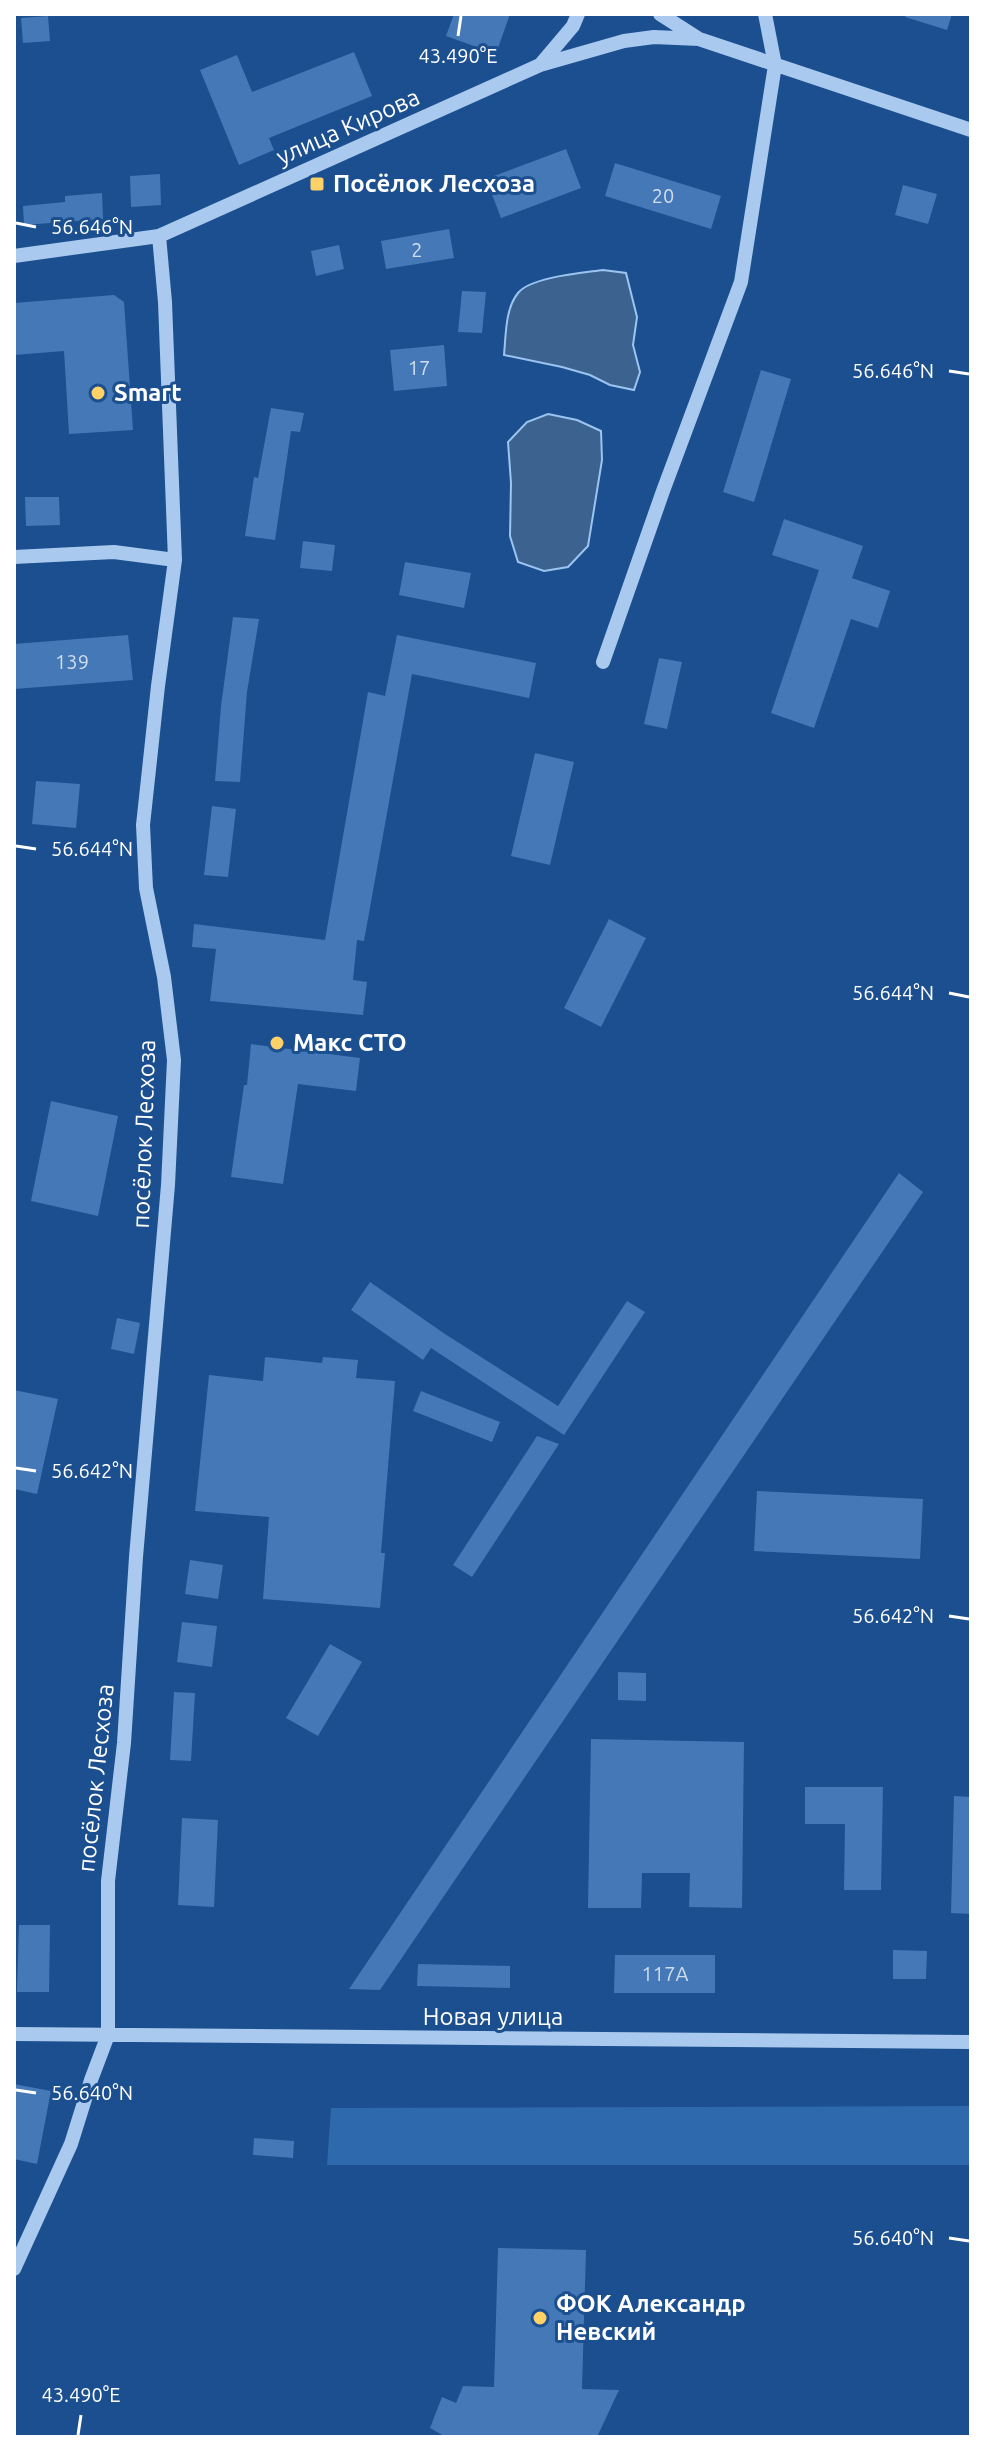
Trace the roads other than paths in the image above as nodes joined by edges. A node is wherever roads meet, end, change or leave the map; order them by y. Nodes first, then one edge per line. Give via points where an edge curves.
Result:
1 (578, 14) edge
2 (660, 14) edge
3 (765, 14) edge
4 (699, 39) junction
5 (540, 65) junction
6 (775, 65) junction
7 (971, 130) edge
8 (159, 236) junction
9 (14, 256) edge
10 (14, 557) edge
11 (175, 560) junction
12 (603, 662) dead end
13 (14, 2034) edge
14 (108, 2035) junction
15 (971, 2042) edge
16 (14, 2269) edge

1 - 5 street
2 - 4 street
3 - 6 street
4 - 5 street, улица Кирова via 624,41
4 - 6 street
5 - 8 street, улица Кирова
6 - 7 street
6 - 12 street via 741,282
8 - 9 street, улица Кирова
8 - 11 street, посёлок Лесхоза
10 - 11 street via 114,552
11 - 14 street, посёлок Лесхоза via 143,825 146,888 174,1060 173,1091 124,1743 108,1881
13 - 14 street, Новая улица
14 - 15 street, Новая улица
14 - 16 street via 71,2144

